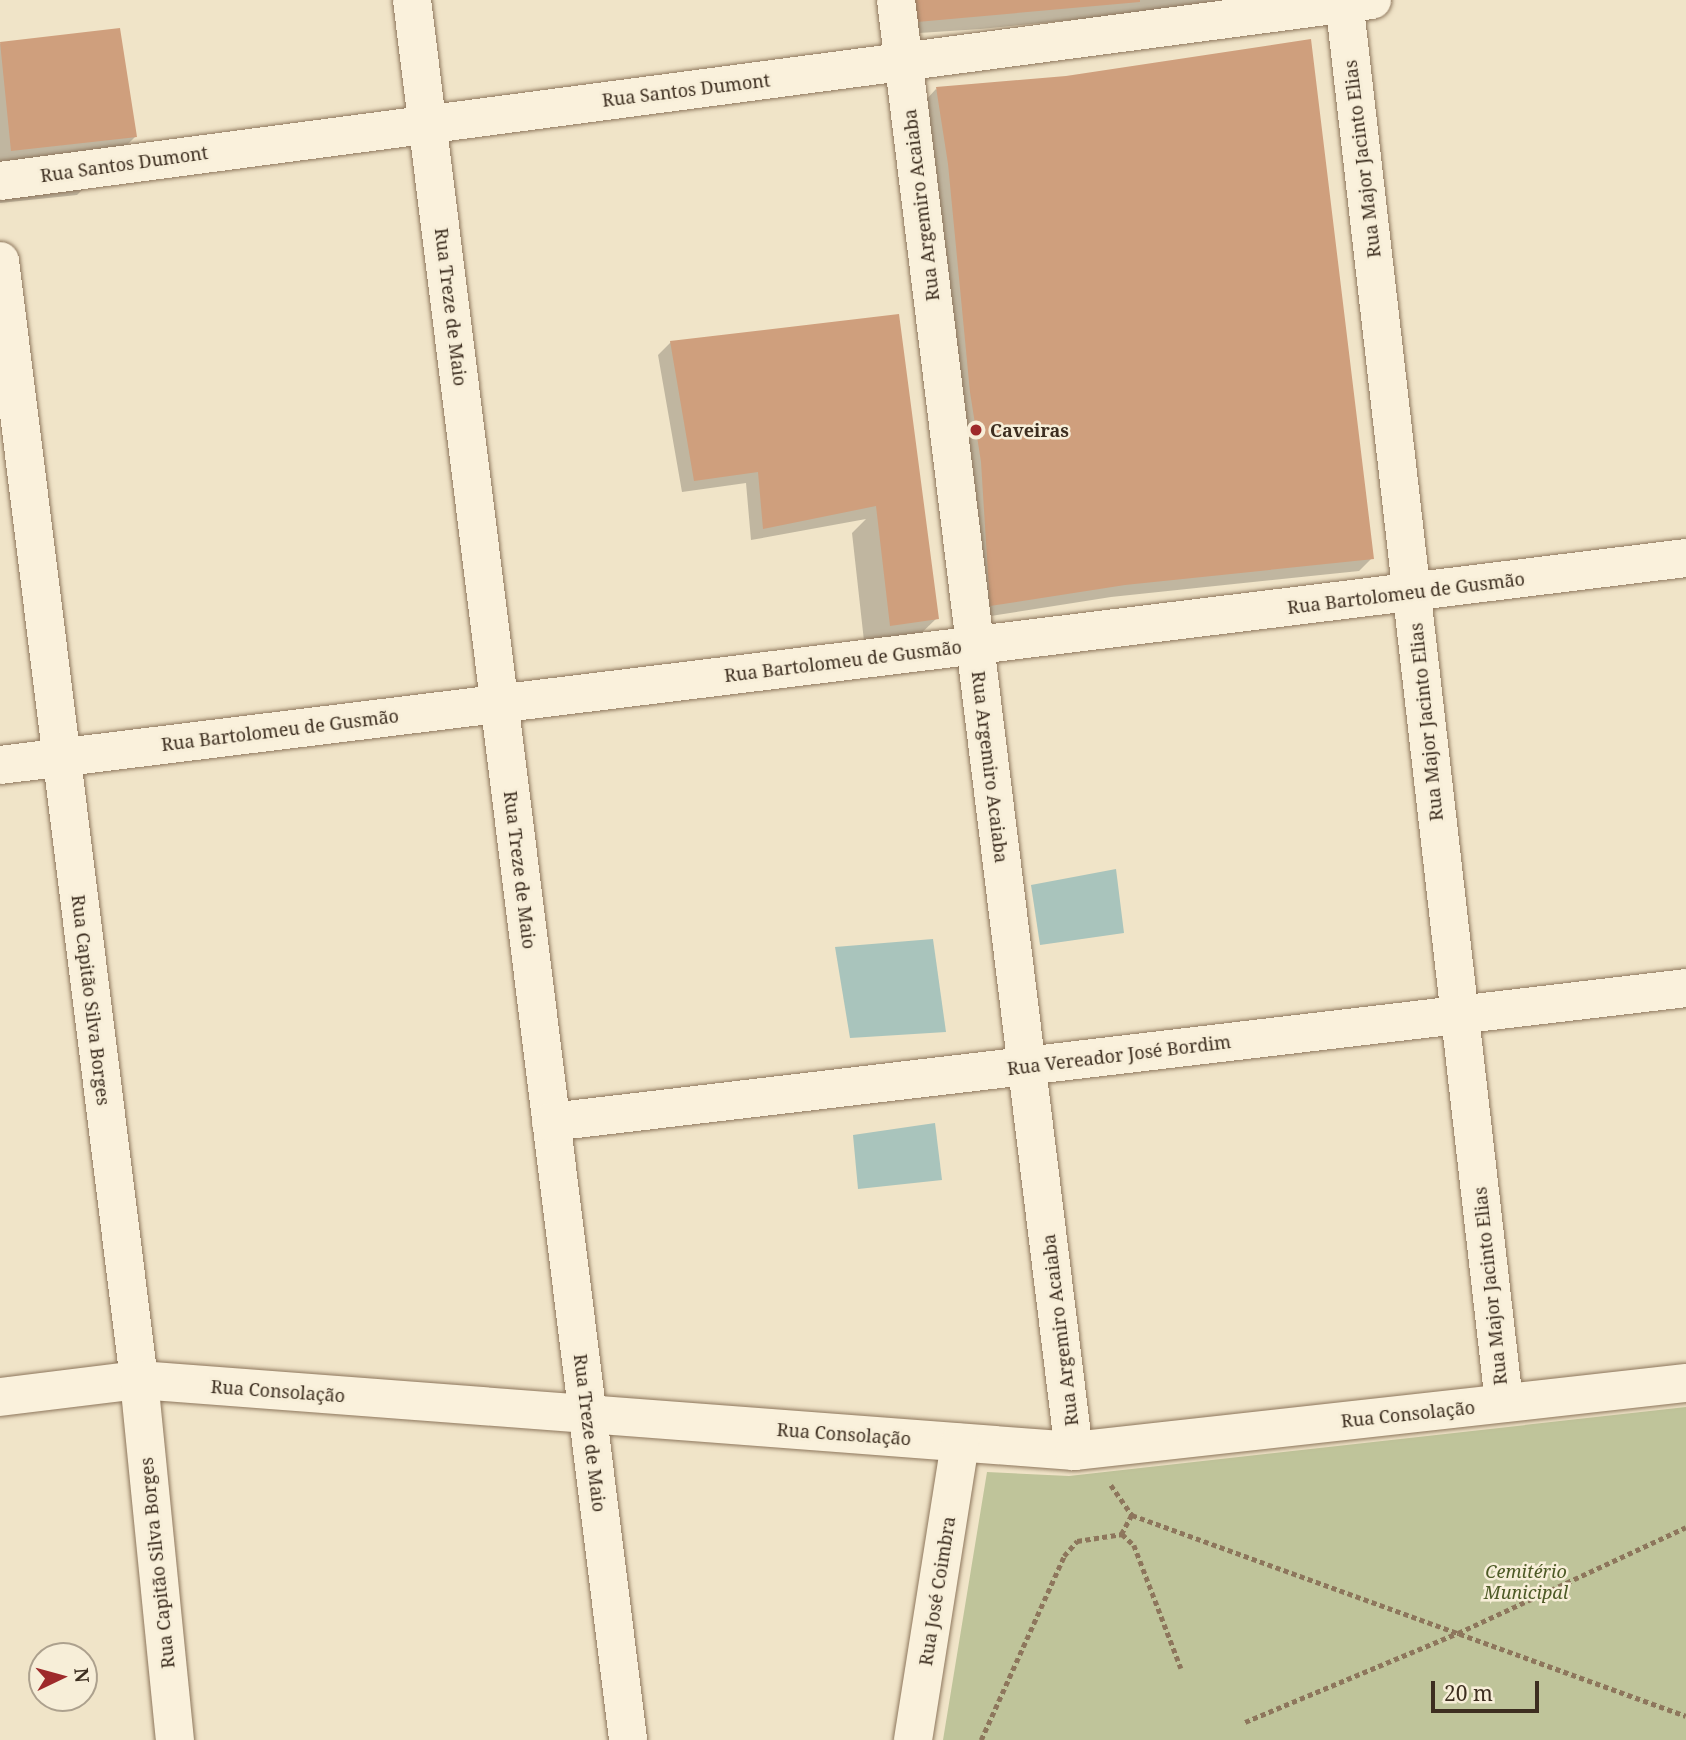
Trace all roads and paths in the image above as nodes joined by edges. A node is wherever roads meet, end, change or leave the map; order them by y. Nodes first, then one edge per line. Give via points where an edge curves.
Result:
1 (412, 0) edge
2 (896, 0) edge
3 (1354, 1) edge
4 (904, 61) junction
5 (428, 124) junction
6 (0, 181) edge
7 (0, 261) edge
8 (1686, 558) edge
9 (1412, 592) junction
10 (975, 645) junction
11 (500, 704) junction
12 (61, 757) junction
13 (0, 765) edge
14 (1686, 988) edge
15 (1460, 1014) junction
16 (1027, 1066) junction
17 (551, 1122) junction
18 (139, 1380) junction
19 (1686, 1382) edge
20 (0, 1397) edge
21 (1504, 1403) junction
22 (588, 1414) junction
23 (960, 1443) junction
24 (1074, 1451) junction
25 (1110, 1483) dead end
26 (1132, 1515) junction
27 (1686, 1527) edge
28 (1122, 1534) junction
29 (1458, 1633) junction
30 (1181, 1668) dead end
31 (1686, 1716) edge
32 (1245, 1722) dead end
33 (175, 1740) edge
34 (628, 1740) edge
35 (913, 1740) edge
36 (981, 1740) edge

1 - 5 street, Rua Treze de Maio
2 - 4 street, Rua Argemiro Acaiaba
3 - 4 street, Rua Santos Dumont
3 - 9 street, Rua Major Jacinto Elias
4 - 5 street, Rua Santos Dumont
4 - 10 street, Rua Argemiro Acaiaba
5 - 6 street, Rua Santos Dumont
5 - 11 street, Rua Treze de Maio
7 - 12 street, Rua Capitão Silva Borges
8 - 9 street, Rua Bartolomeu de Gusmão
9 - 10 street, Rua Bartolomeu de Gusmão
9 - 15 street, Rua Major Jacinto Elias
10 - 11 street, Rua Bartolomeu de Gusmão
10 - 16 street, Rua Argemiro Acaiaba
11 - 12 street, Rua Bartolomeu de Gusmão
11 - 17 street, Rua Treze de Maio
12 - 13 street, Rua Bartolomeu de Gusmão
12 - 18 street, Rua Capitão Silva Borges
14 - 15 street, Rua Vereador José Bordim
15 - 16 street, Rua Vereador José Bordim
15 - 21 street, Rua Major Jacinto Elias
16 - 17 street, Rua Vereador José Bordim
16 - 24 street, Rua Argemiro Acaiaba
17 - 22 street, Rua Treze de Maio
18 - 20 street, Rua Consolação
18 - 22 street, Rua Consolação
18 - 33 street, Rua Capitão Silva Borges
19 - 21 street, Rua Consolação
21 - 24 street, Rua Consolação
22 - 23 street, Rua Consolação
22 - 34 street, Rua Treze de Maio
23 - 24 street, Rua Consolação
23 - 35 street, Rua José Coimbra
25 - 26 path
26 - 28 path
26 - 29 path
27 - 29 path
28 - 30 path via 1134,1545
28 - 36 path via 1077,1541 1063,1556
29 - 31 path
29 - 32 path

